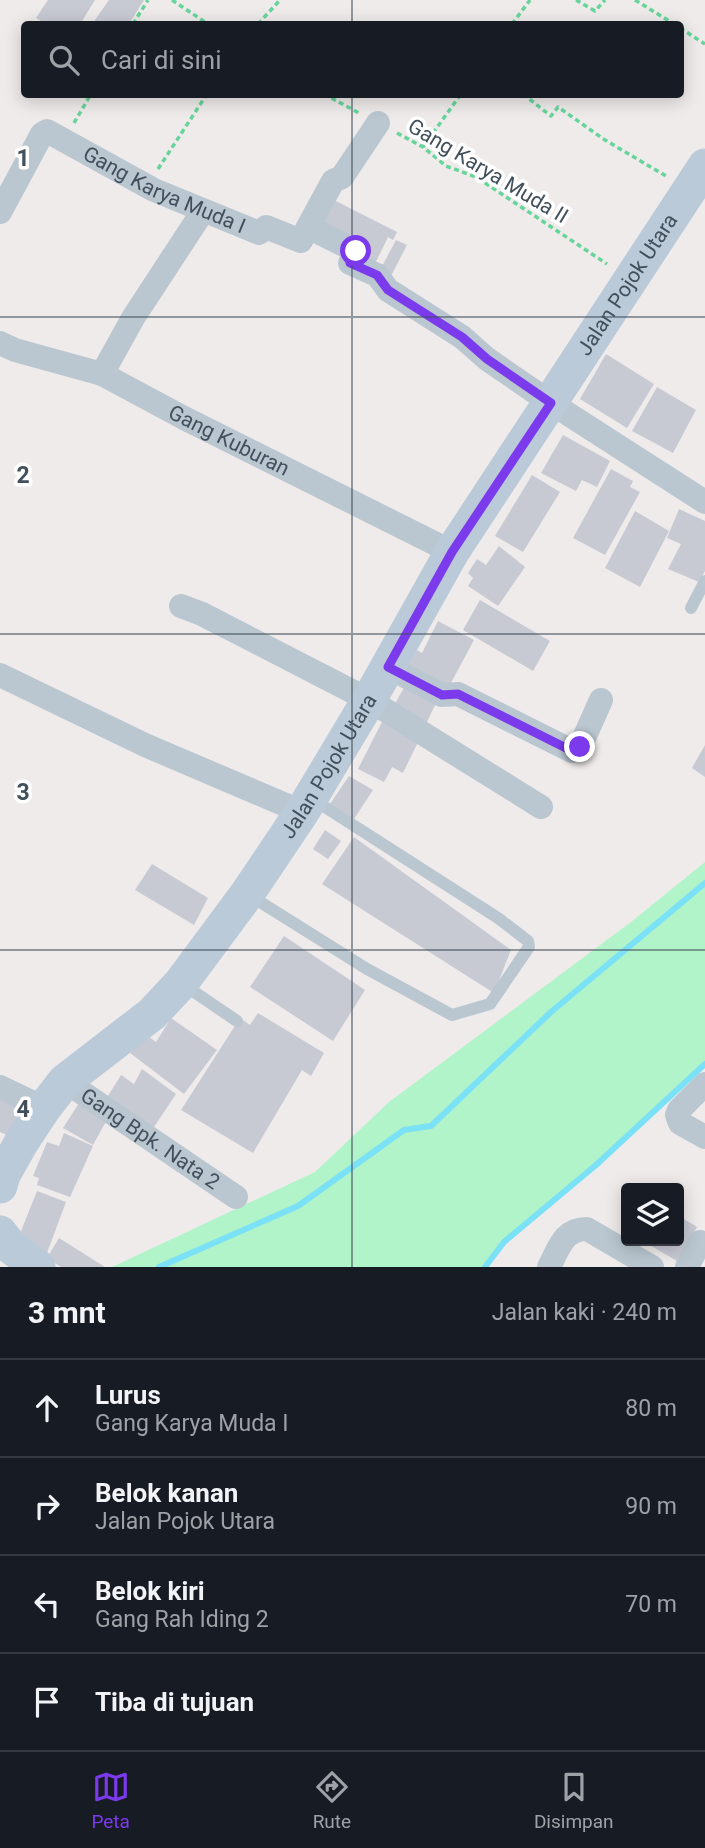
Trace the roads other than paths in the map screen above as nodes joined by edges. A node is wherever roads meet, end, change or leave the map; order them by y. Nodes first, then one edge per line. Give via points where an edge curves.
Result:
1 (378, 123) road end
2 (697, 178) edge
3 (2, 204) edge
4 (204, 211) junction
5 (308, 227) junction
6 (0, 343) edge
7 (102, 374) junction
8 (551, 403) junction
9 (705, 502) edge
10 (452, 552) junction
11 (705, 581) edge
12 (181, 606) dead end
13 (691, 608) dead end
14 (388, 667) junction
15 (0, 675) edge
16 (369, 700) junction
17 (601, 700) dead end
18 (306, 805) junction
19 (541, 807) dead end
20 (247, 894) junction
21 (181, 983) junction
22 (237, 1021) dead end
23 (65, 1081) junction
24 (705, 1084) edge
25 (0, 1087) edge
26 (44, 1108) junction
27 (705, 1137) edge
28 (0, 1186) edge
29 (236, 1197) dead end
30 (0, 1233) edge
31 (700, 1242) dead end
32 (38, 1267) edge
33 (549, 1267) edge
34 (652, 1267) edge
35 (687, 1267) edge

1 - 5 street via 342,177 333,181
2 - 8 main road, Jalan Pojok Utara
3 - 4 street, Gang Karya Muda I via 44,131 147,187
4 - 5 street, Gang Karya Muda I via 259,233 266,227 301,241
4 - 7 street
5 - 8 street via 356,251 350,263 377,275 388,290 462,337
6 - 7 street, Gang Kuburan
7 - 10 street, Gang Kuburan
8 - 9 street
8 - 10 main road, Jalan Pojok Utara
10 - 14 main road, Jalan Pojok Utara
11 - 13 lane
12 - 16 street
14 - 16 main road, Jalan Pojok Utara
14 - 17 street via 442,695 458,694 572,751 580,747
15 - 18 street via 145,745
16 - 18 main road, Jalan Pojok Utara
16 - 19 street
18 - 20 main road, Jalan Pojok Utara
18 - 20 lane via 498,918 525,938 529,947 490,1004 452,1015 367,969
20 - 21 main road, Jalan Pojok Utara
21 - 22 lane
21 - 23 main road, Jalan Pojok Utara via 152,1014
23 - 26 main road, Jalan Pojok Utara
23 - 29 street, Gang Bpk. Nata 2
24 - 27 street via 677,1115 680,1123
25 - 26 street
26 - 28 main road, Jalan Pojok Utara
30 - 32 main road
31 - 35 street
33 - 34 street via 568,1233 587,1228

